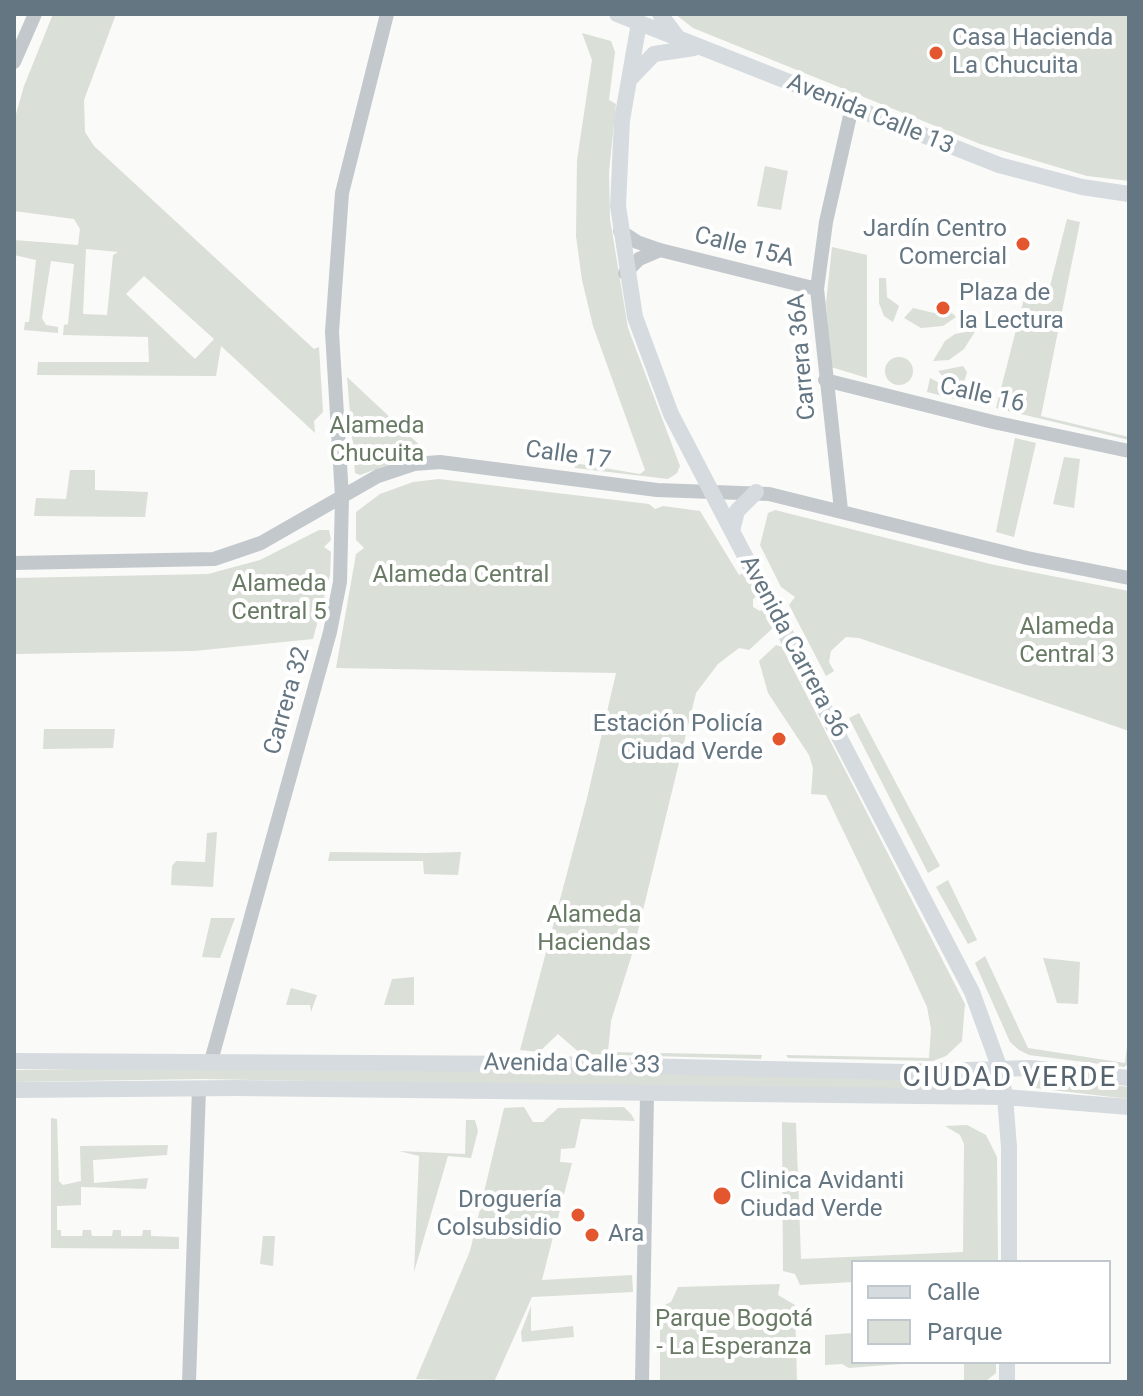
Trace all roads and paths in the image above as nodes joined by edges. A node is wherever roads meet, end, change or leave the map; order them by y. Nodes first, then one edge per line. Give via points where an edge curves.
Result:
1 (35, 14) edge
2 (387, 14) edge
3 (617, 14) edge
4 (660, 14) edge
5 (640, 18) edge
6 (679, 39) junction
7 (701, 47) junction
8 (14, 62) edge
9 (626, 85) junction
10 (852, 107) junction
11 (1129, 194) edge
12 (620, 231) junction
13 (660, 250) junction
14 (625, 273) junction
15 (817, 289) junction
16 (825, 380) junction
17 (1129, 451) edge
18 (711, 491) junction
19 (756, 492) junction
20 (342, 497) junction
21 (841, 510) junction
22 (732, 531) junction
23 (14, 563) edge
24 (1129, 578) edge
25 (14, 1061) edge
26 (211, 1061) junction
27 (1000, 1069) junction
28 (1129, 1078) edge
29 (199, 1088) junction
30 (14, 1090) edge
31 (647, 1094) junction
32 (1005, 1097) junction
33 (1129, 1107) edge
34 (1009, 1260) edge
35 (189, 1382) edge
36 (642, 1382) edge

1 - 8 street
2 - 20 street, Carrera 32 via 342,193 332,377
3 - 5 main road, Avenida Calle 13
4 - 6 main road
5 - 6 main road, Avenida Calle 13
5 - 9 main road, Avenida Carrera 36
6 - 7 main road, Avenida Calle 13
7 - 9 main road via 654,54
7 - 10 main road, Avenida Calle 13
9 - 12 main road, Avenida Carrera 36
10 - 11 main road, Avenida Calle 13 via 1016,172
10 - 15 street, Carrera 36A via 828,210
12 - 13 street, Calle 15A
12 - 14 main road, Avenida Carrera 36
13 - 14 street, Calle 15A via 639,259
13 - 15 street, Calle 15A
14 - 18 main road, Avenida Carrera 36 via 649,363
15 - 16 street, Carrera 36A
16 - 17 street, Calle 16
16 - 21 street, Carrera 36A
18 - 19 street, Calle 17
18 - 20 street, Calle 17 via 657,490 440,462 378,476
18 - 22 main road, Avenida Carrera 36
19 - 21 street, Calle 17
19 - 22 main road via 737,511
20 - 23 street, Calle 17 via 261,543 214,559
20 - 26 street, Carrera 32 via 342,565 331,628
21 - 24 street, Calle 17
22 - 27 main road, Avenida Carrera 36 via 965,977
25 - 26 main road, Avenida Calle 33
26 - 27 main road, Avenida Calle 33
27 - 28 main road, Avenida Calle 33
27 - 32 main road, Avenida Carrera 36
29 - 30 main road, Avenida Calle 33
29 - 31 main road, Avenida Calle 33
29 - 35 street
31 - 32 main road, Avenida Calle 33
31 - 36 street
32 - 33 main road, Avenida Calle 33
32 - 34 main road, Avenida Carrera 36

